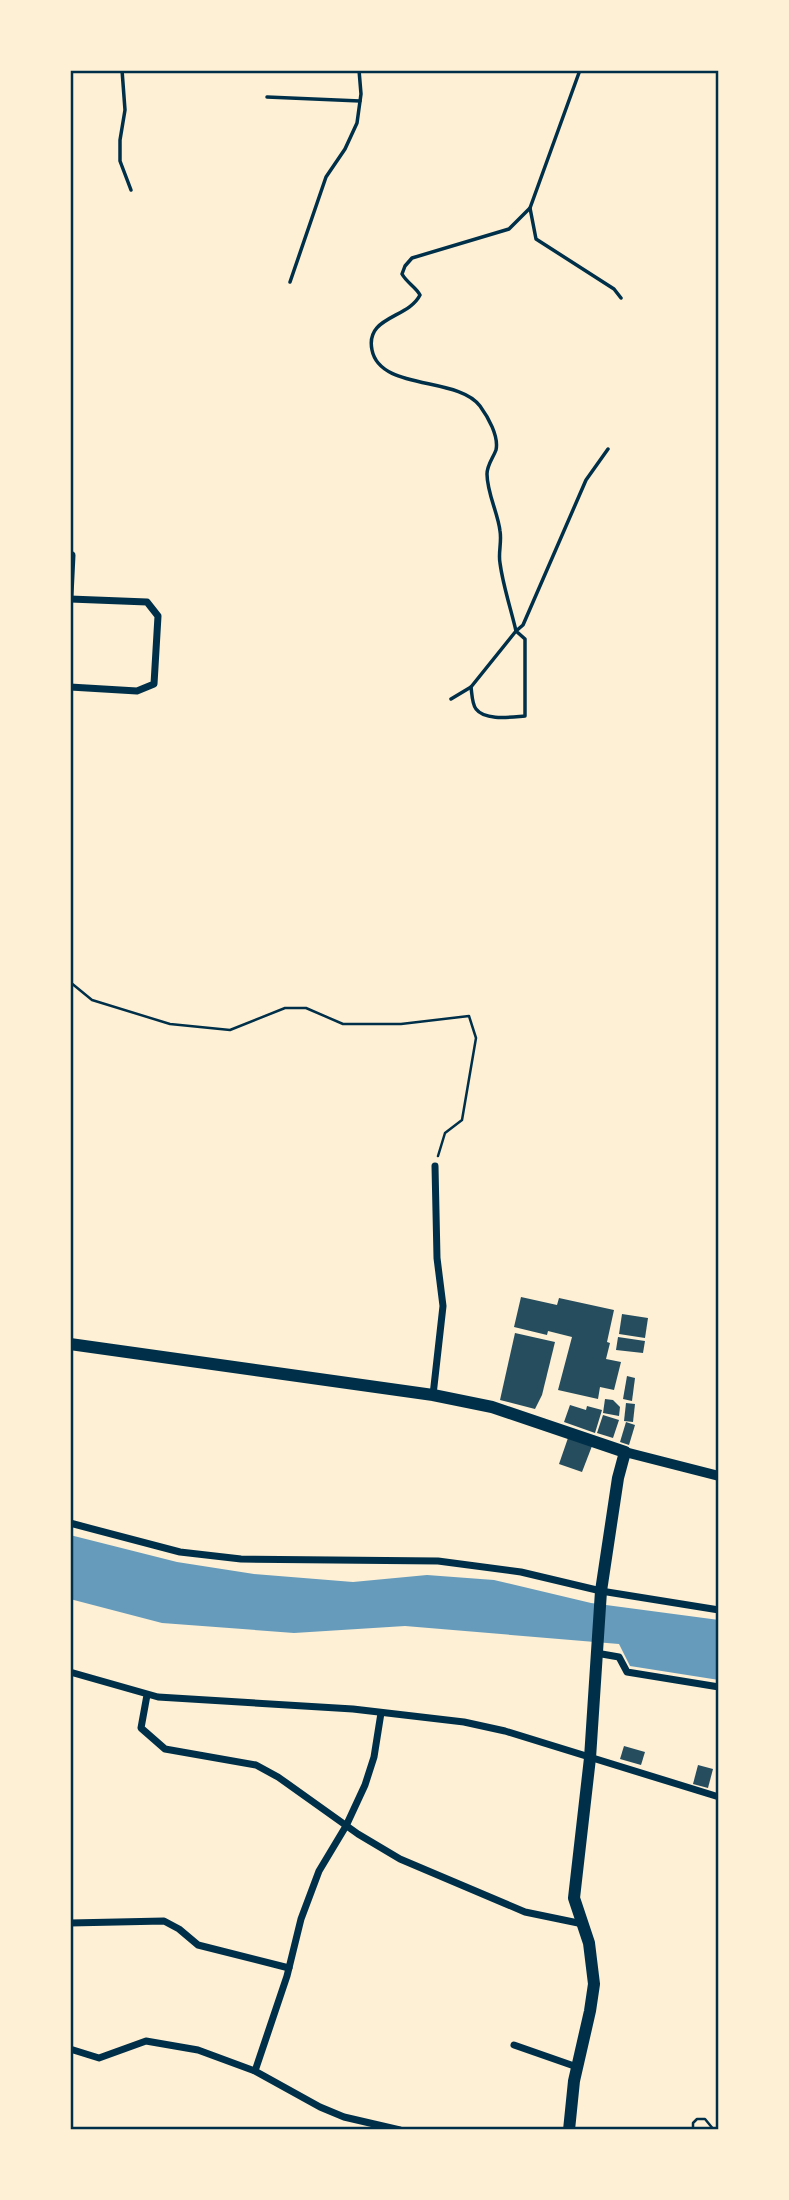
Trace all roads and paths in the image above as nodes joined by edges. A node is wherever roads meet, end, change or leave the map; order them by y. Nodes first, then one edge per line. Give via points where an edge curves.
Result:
1 (122, 70) edge
2 (359, 70) edge
3 (580, 70) edge
4 (267, 97) dead end
5 (360, 101) junction
6 (131, 190) dead end
7 (530, 208) junction
8 (290, 282) dead end
9 (621, 298) dead end
10 (608, 449) dead end
11 (70, 554) edge
12 (70, 597) edge
13 (516, 631) junction
14 (70, 687) edge
15 (471, 687) junction
16 (451, 699) dead end
17 (70, 982) edge
18 (435, 1166) joint
19 (70, 1344) edge
20 (433, 1395) junction
21 (625, 1452) junction
22 (719, 1476) edge
23 (70, 1523) edge
24 (601, 1595) junction
25 (719, 1610) edge
26 (597, 1648) junction
27 (70, 1672) edge
28 (719, 1687) edge
29 (147, 1695) junction
30 (381, 1713) junction
31 (590, 1758) junction
32 (719, 1797) edge
33 (346, 1826) junction
34 (70, 1923) edge
35 (583, 1924) junction
36 (289, 1968) junction
37 (514, 2045) dead end
38 (70, 2049) edge
39 (577, 2067) junction
40 (255, 2071) junction
41 (400, 2130) edge
42 (569, 2130) edge
43 (693, 2130) edge
44 (714, 2130) edge

1 - 6 lane via 125,110 120,160
2 - 5 lane
3 - 7 lane
4 - 5 lane
5 - 8 lane via 357,123 326,177
7 - 9 lane via 536,239
7 - 13 lane via 509,229 412,258 402,274 418,290 416,303 379,323 372,335 372,352 382,369 468,394 494,430 496,448 487,474 500,532 499,562
10 - 13 lane via 586,480 523,625
11 - 12 street
12 - 14 street via 148,602 158,616 154,684 137,691
13 - 15 lane
13 - 15 lane via 525,639 525,716 483,715 474,708
15 - 16 lane
17 - 18 path via 92,1000 170,1024 230,1030 285,1008 306,1008 343,1024 401,1024 469,1016 476,1038 463,1120 445,1133
18 - 20 street via 443,1306
19 - 20 main road
20 - 21 main road via 492,1408
21 - 22 main road
21 - 24 main road
23 - 24 street via 180,1552 241,1559 439,1561 522,1572
24 - 25 street
24 - 26 main road
26 - 28 street via 619,1657 627,1672
26 - 31 main road
27 - 29 street
29 - 30 street
29 - 33 street via 141,1728 165,1749 256,1765
30 - 31 street via 464,1722
30 - 33 street via 374,1757
31 - 32 street
31 - 35 main road via 574,1898
33 - 35 street via 400,1859 503,1903
33 - 36 street via 319,1871
34 - 36 street via 163,1921 198,1945
35 - 39 main road via 594,1984
36 - 40 street
37 - 39 street
38 - 40 street via 99,2058 146,2041 198,2050
39 - 42 main road
40 - 41 street via 332,2112
43 - 44 path via 698,2119 705,2119

